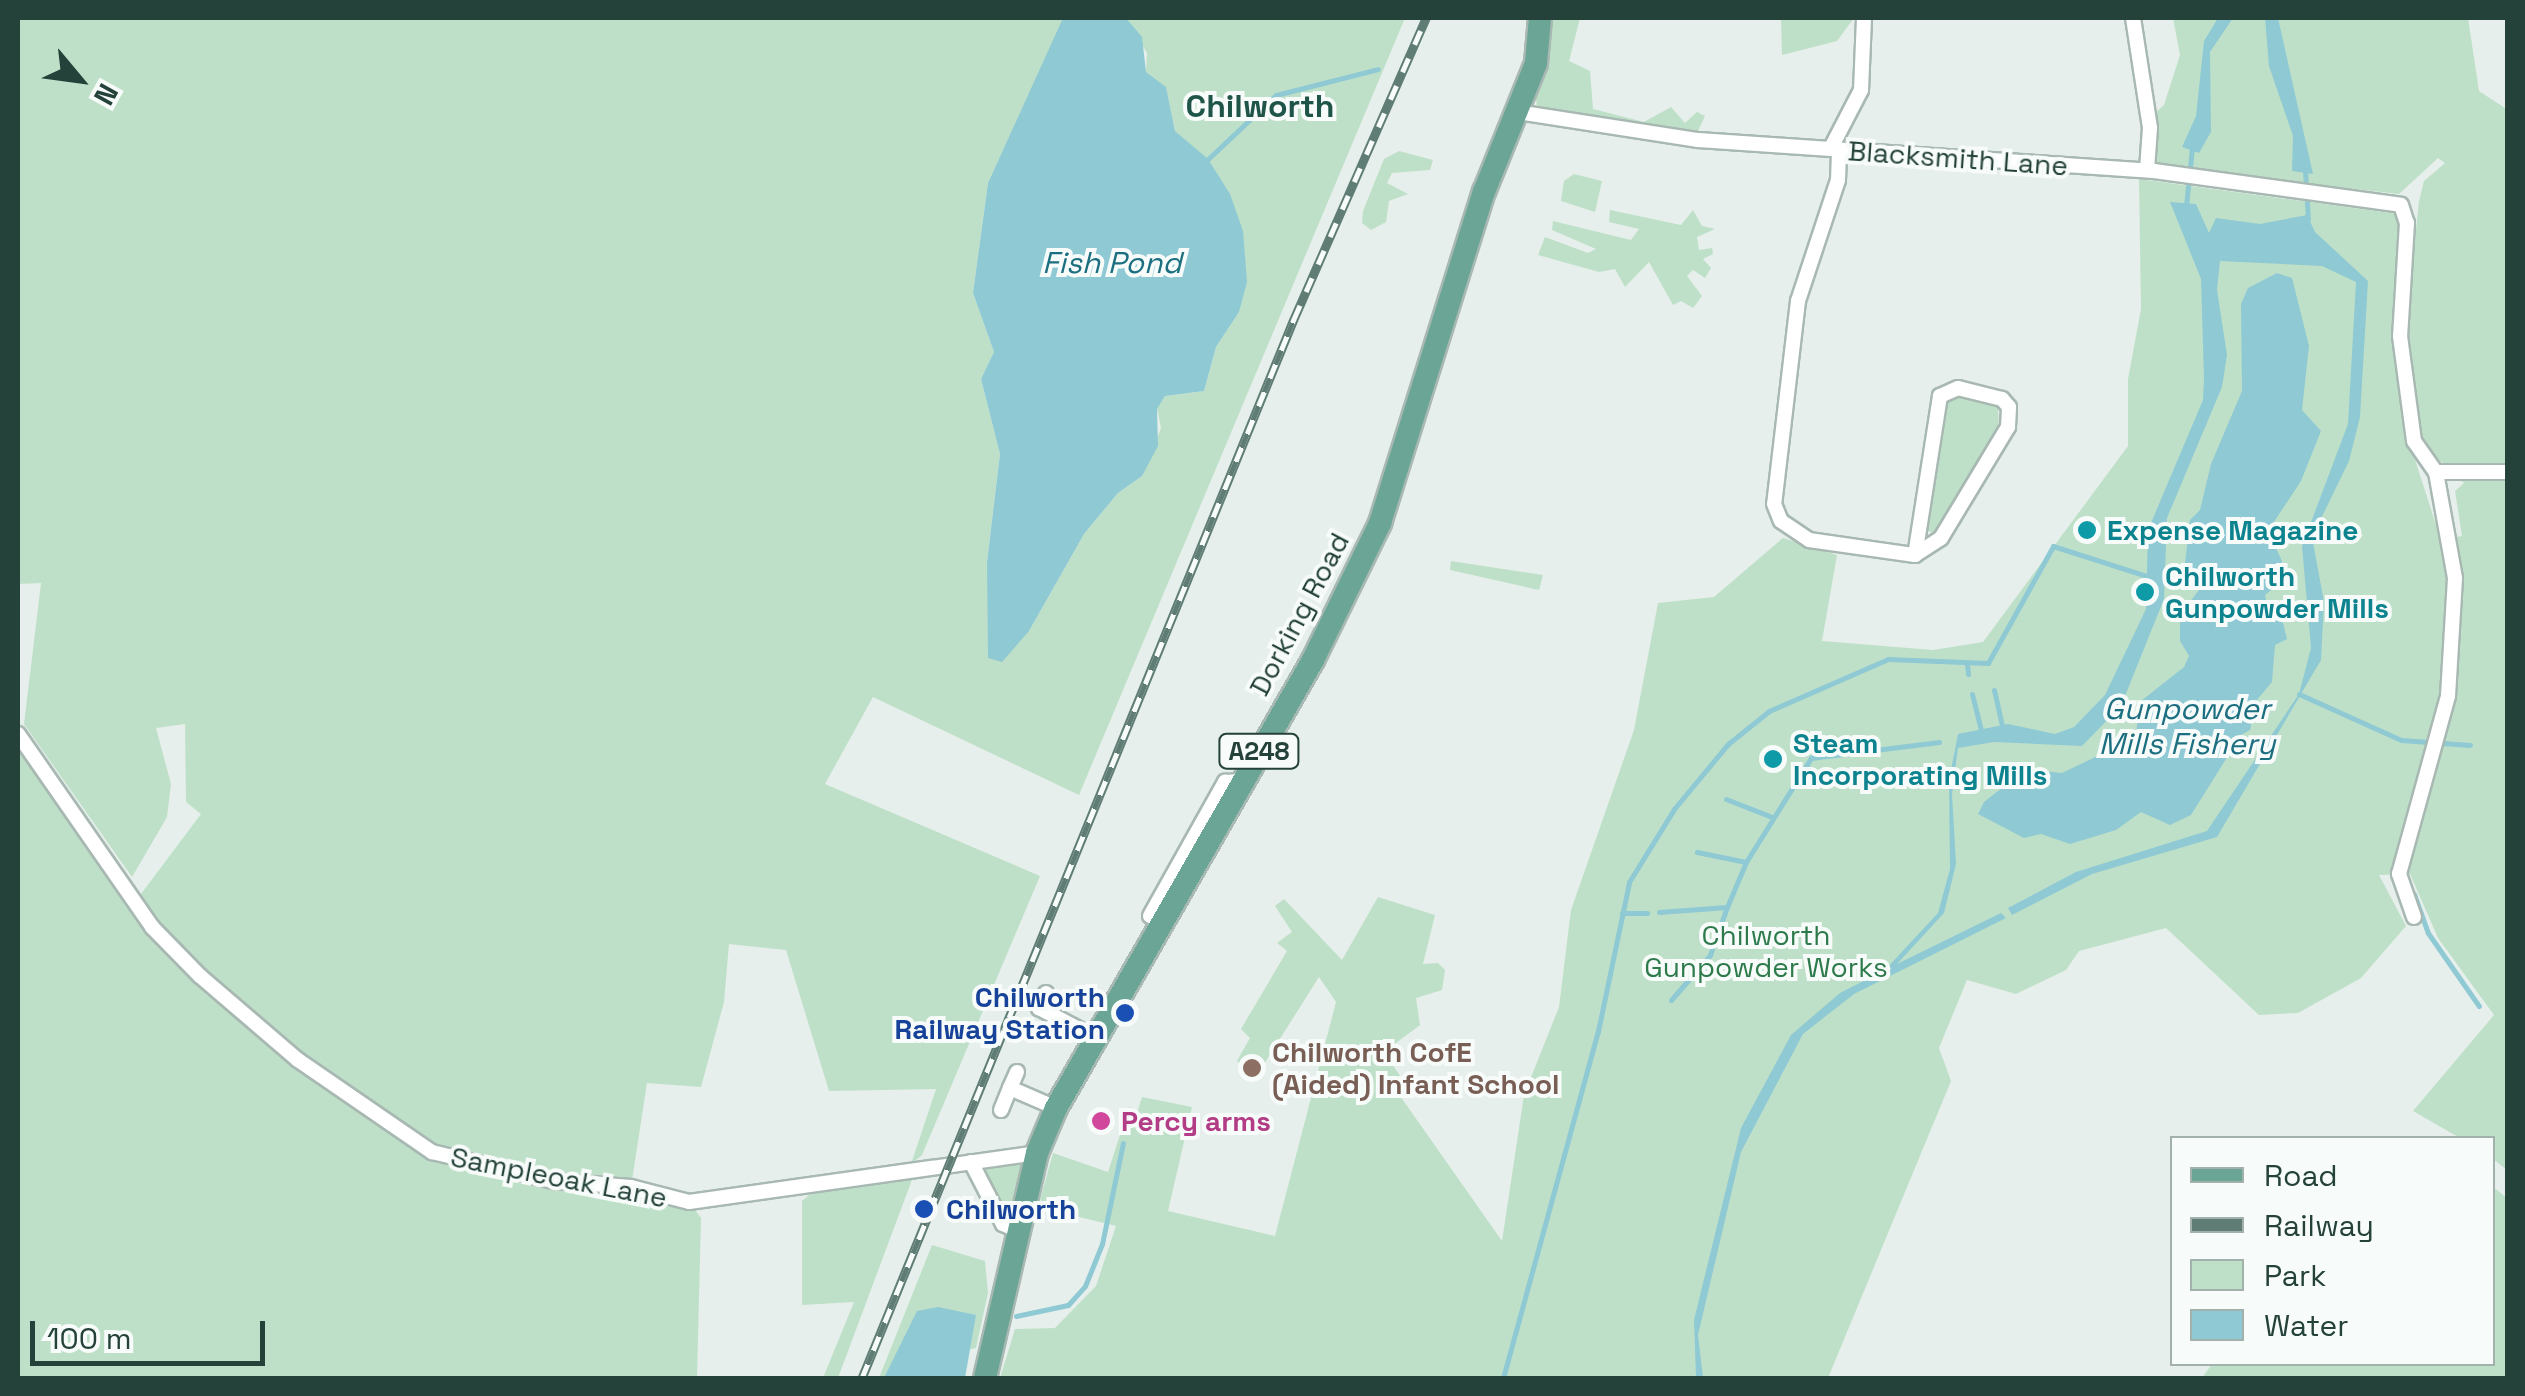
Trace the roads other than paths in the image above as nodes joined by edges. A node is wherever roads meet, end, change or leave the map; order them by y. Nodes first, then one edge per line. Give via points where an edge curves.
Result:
1 (1540, 18) edge
2 (1864, 18) edge
3 (2133, 18) edge
4 (1517, 112) junction
5 (1836, 149) junction
6 (2148, 170) junction
7 (2436, 472) junction
8 (2508, 472) edge
9 (1915, 554) junction
10 (18, 734) edge
11 (1189, 859) junction
12 (1150, 916) dead end
13 (2414, 917) dead end
14 (1046, 993) dead end
15 (1094, 1037) junction
16 (1017, 1072) dead end
17 (1010, 1088) junction
18 (1056, 1108) junction
19 (1001, 1110) dead end
20 (1037, 1152) junction
21 (971, 1162) junction
22 (1020, 1232) junction
23 (985, 1378) edge

1 - 4 main road, Dorking Road / A248 via 1536,64
2 - 5 street via 1861,90
3 - 6 street via 2150,128
4 - 5 street, Blacksmith Lane via 1698,140
4 - 11 main road, Dorking Road / A248 via 1484,192 1380,522 1313,660
5 - 6 street, Blacksmith Lane
5 - 9 street via 1838,180 1798,302 1774,504 1782,521 1809,540
6 - 7 street, Blacksmith Lane via 2401,206 2407,216 2400,336 2406,416
7 - 8 street
7 - 13 street via 2455,578 2448,696 2399,874
9 - 9 street via 1940,396 1958,388 2002,399 2009,408 2008,428 1941,538
10 - 21 street, Sampleoak Lane via 152,927 200,976 298,1060 432,1152 553,1181 631,1187 688,1202
11 - 12 street
11 - 15 main road, Dorking Road / A248
14 - 15 street via 1038,1012
15 - 18 main road, Dorking Road / A248
16 - 17 street
17 - 18 street
17 - 19 street
18 - 20 main road, Dorking Road / A248
20 - 21 street, Sampleoak Lane
20 - 22 main road, Dorking Road / A248
21 - 22 street via 1004,1224
22 - 23 main road, Dorking Road / A248

